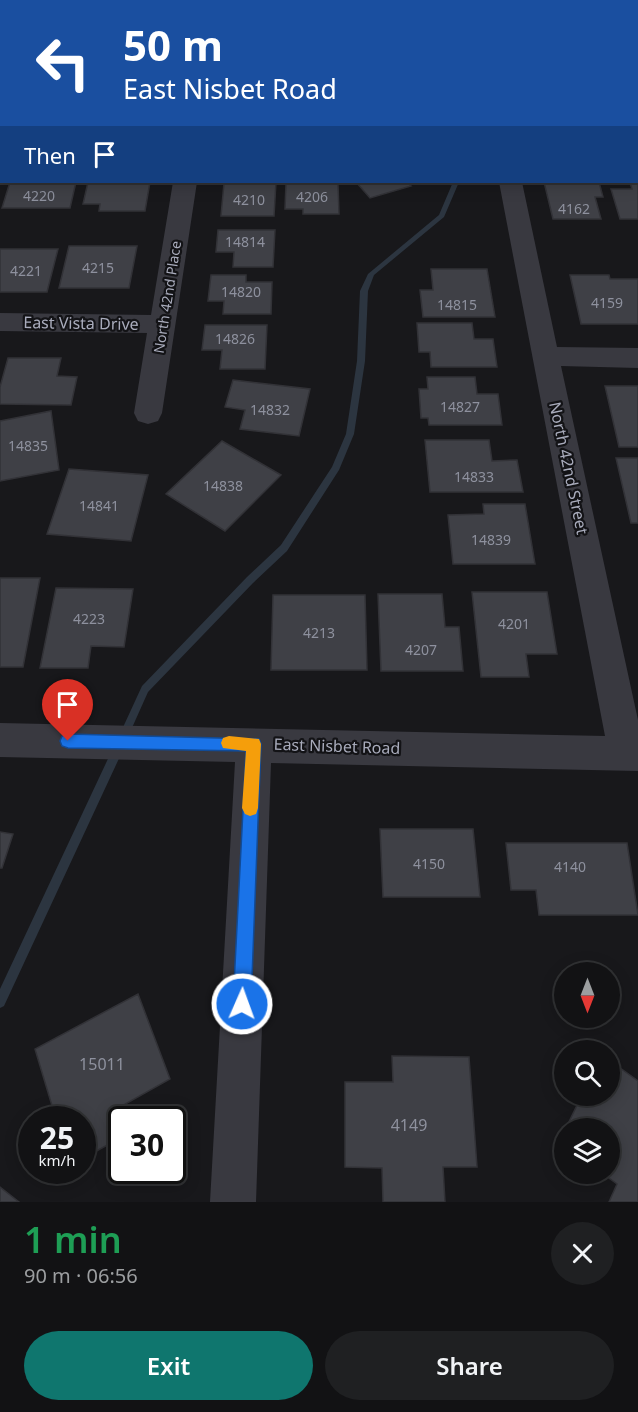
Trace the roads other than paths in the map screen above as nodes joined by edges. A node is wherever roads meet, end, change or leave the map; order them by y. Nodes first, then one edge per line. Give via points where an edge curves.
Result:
1 (185, 183) edge
2 (510, 183) edge
3 (0, 322) edge
4 (162, 324) junction
5 (546, 356) junction
6 (638, 358) edge
7 (148, 413) dead end
8 (0, 740) edge
9 (254, 744) junction
10 (633, 754) edge
11 (233, 1202) edge

1 - 4 street, North 42nd Place
2 - 5 street, North 42nd Street
3 - 4 street, East Vista Drive
4 - 7 street, North 42nd Place
5 - 6 street
5 - 10 street, North 42nd Street
8 - 9 street, East Nisbet Road
9 - 10 street, East Nisbet Road
9 - 11 street

